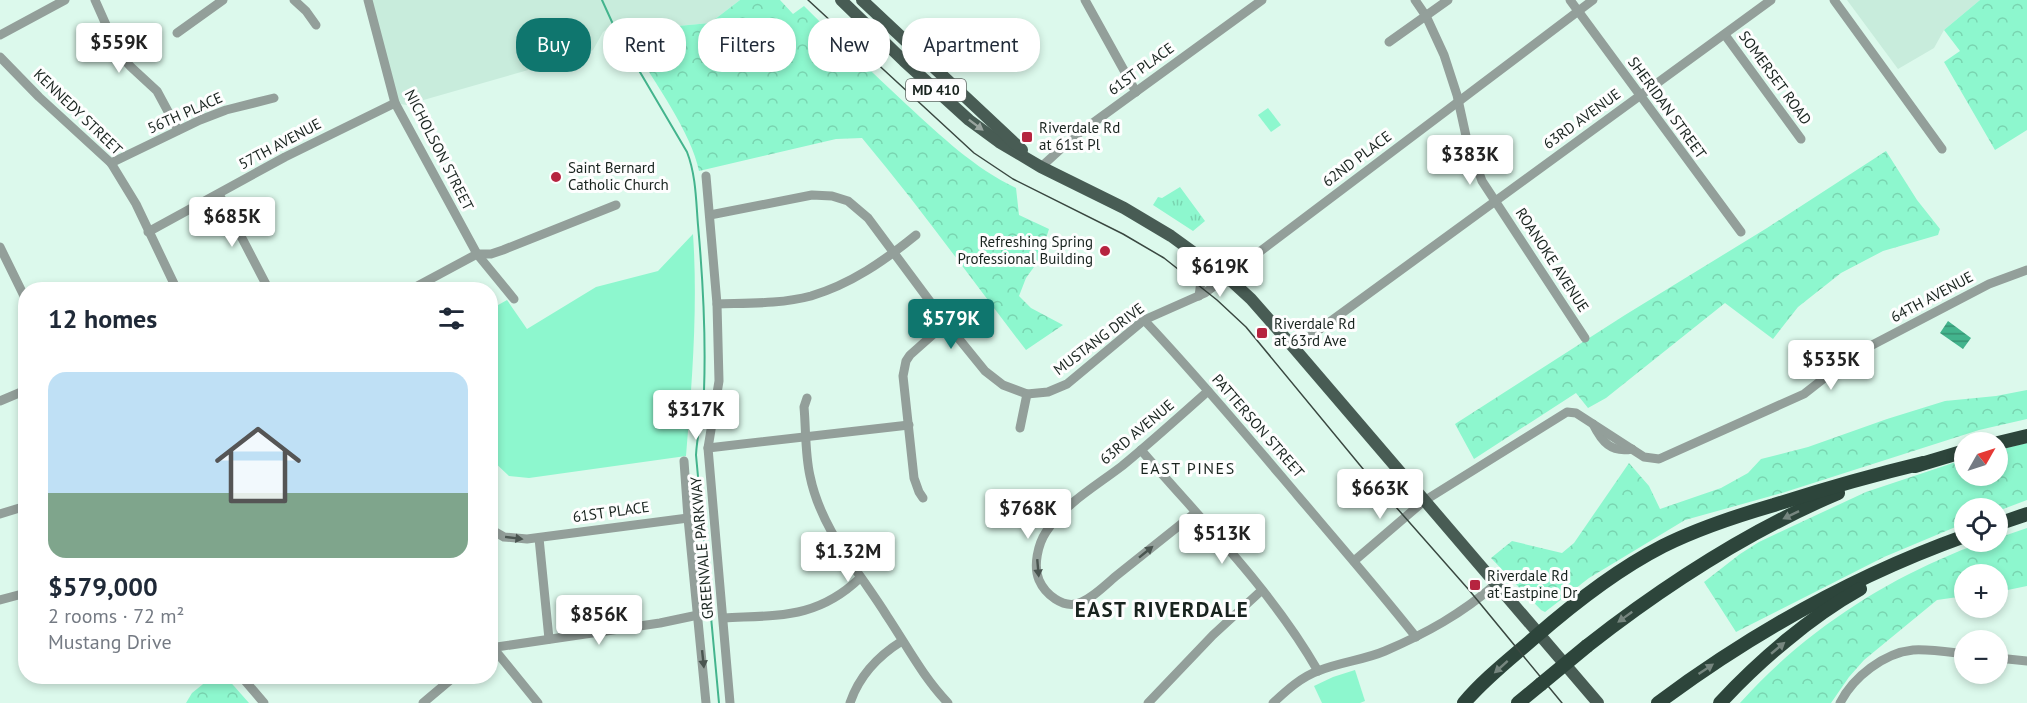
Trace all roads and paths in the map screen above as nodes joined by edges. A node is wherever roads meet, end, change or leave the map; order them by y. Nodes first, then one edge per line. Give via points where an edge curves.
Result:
1 (65, 0) edge
2 (95, 0) edge
3 (223, 0) edge
4 (294, 0) edge
5 (368, 0) edge
6 (841, 0) edge
7 (862, 0) edge
8 (1085, 0) edge
9 (1262, 0) edge
10 (1415, 0) edge
11 (1448, 0) edge
12 (1570, 0) edge
13 (1593, 0) edge
14 (1771, 0) edge
15 (1834, 0) edge
16 (1578, 12) junction
17 (1426, 16) junction
18 (316, 25) dead end
19 (177, 33) dead end
20 (0, 35) edge
21 (1725, 35) junction
22 (1389, 42) dead end
23 (0, 57) edge
24 (1136, 92) junction
25 (1640, 96) junction
26 (274, 98) dead end
27 (395, 102) junction
28 (1458, 102) junction
29 (178, 130) junction
30 (1801, 140) dead end
31 (1942, 150) dead end
32 (111, 163) junction
33 (1041, 167) junction
34 (706, 176) dead end
35 (219, 194) junction
36 (1494, 201) junction
37 (616, 205) dead end
38 (710, 215) junction
39 (148, 232) junction
40 (1741, 232) dead end
41 (916, 235) dead end
42 (0, 248) edge
43 (477, 254) junction
44 (893, 254) junction
45 (1204, 259) junction
46 (2027, 270) edge
47 (1226, 276) junction
48 (173, 282) edge
49 (265, 282) edge
50 (425, 282) edge
51 (18, 284) edge
52 (1199, 296) junction
53 (514, 299) dead end
54 (717, 304) junction
55 (1144, 320) junction
56 (946, 323) junction
57 (1585, 338) dead end
58 (1294, 348) junction
59 (1208, 391) junction
60 (18, 393) edge
61 (1027, 394) junction
62 (807, 398) dead end
63 (0, 401) edge
64 (909, 425) junction
65 (1020, 428) dead end
66 (2027, 436) edge
67 (807, 437) junction
68 (2008, 440) edge
69 (708, 448) junction
70 (1141, 450) junction
71 (1954, 454) edge
72 (684, 461) dead end
73 (1923, 463) junction
74 (923, 498) dead end
75 (1424, 501) junction
76 (18, 508) edge
77 (1195, 513) junction
78 (0, 514) edge
79 (2027, 514) edge
80 (688, 518) junction
81 (2008, 521) edge
82 (498, 534) edge
83 (539, 538) junction
84 (1954, 540) edge
85 (1928, 551) junction
86 (1354, 561) junction
87 (860, 578) junction
88 (1496, 584) junction
89 (1262, 590) junction
90 (18, 595) edge
91 (0, 600) edge
92 (698, 615) junction
93 (724, 618) junction
94 (1540, 633) junction
95 (1416, 637) junction
96 (549, 639) junction
97 (902, 641) junction
98 (498, 645) edge
99 (1954, 653) edge
100 (498, 654) edge
101 (2008, 659) edge
102 (2027, 661) edge
103 (1318, 671) junction
104 (248, 684) edge
105 (446, 684) edge
106 (425, 702) edge
107 (264, 703) edge
108 (538, 703) edge
109 (706, 703) edge
110 (730, 703) edge
111 (850, 703) edge
112 (948, 703) edge
113 (1148, 703) edge
114 (1273, 703) edge
115 (1464, 703) edge
116 (1518, 703) edge
117 (1598, 703) edge
118 (1658, 703) edge
119 (1720, 703) edge
120 (1840, 703) edge

1 - 20 street
2 - 29 street via 119,54 157,91
3 - 19 street
4 - 18 street
5 - 27 street, NICHOLSON STREET
6 -> 33 main road, MD 410 via 969,120
7 - 33 main road, MD 410
8 - 24 street
9 - 24 street, 61ST PLACE
10 - 17 street, ROANOKE AVENUE
11 - 17 street
12 - 16 street, SHERIDAN STREET
13 - 16 street, 62ND PLACE
14 - 21 street, 63RD AVENUE
15 - 31 street
16 - 25 street, SHERIDAN STREET
16 - 28 street, 62ND PLACE
17 - 22 street
17 - 28 street, ROANOKE AVENUE via 1444,55
21 - 25 street, 63RD AVENUE
21 - 30 street, SOMERSET ROAD
23 - 32 street, KENNEDY STREET
24 - 33 street, 61ST PLACE via 1075,136
25 - 36 street, 63RD AVENUE
25 - 40 street, SHERIDAN STREET
26 - 29 street, 56TH PLACE via 226,110
27 - 35 street, 57TH AVENUE
27 - 43 street, NICHOLSON STREET
28 - 36 street, ROANOKE AVENUE via 1475,164
28 - 47 street, 62ND PLACE
29 - 32 street, 56TH PLACE
32 - 39 street, KENNEDY STREET
33 - 45 main road, MD 410 via 1140,217
34 - 38 street, GREENVALE PARKWAY
35 - 39 street, 57TH AVENUE
35 - 49 street
36 - 57 street, ROANOKE AVENUE
36 - 58 street, 63RD AVENUE
37 - 43 street via 491,254
38 - 44 street via 812,195 832,196 856,207 868,218
38 - 54 street, GREENVALE PARKWAY
39 - 48 street, KENNEDY STREET
41 - 44 street
42 - 51 street
43 - 50 street
43 - 53 street, NICHOLSON STREET
44 - 54 street via 857,276 809,296
44 - 56 street
45 - 47 main road, MD 410
45 - 52 street
46 - 75 street, 64TH AVENUE via 1989,284 1867,347 1804,394 1659,459 1609,446 1593,424 1567,412
47 - 52 street, MUSTANG DRIVE
47 - 58 main road, MD 410
52 - 55 street, MUSTANG DRIVE
54 - 69 street, GREENVALE PARKWAY via 718,381
55 - 59 street, PATTERSON STREET
55 - 61 street, MUSTANG DRIVE via 1067,384 1048,392
56 - 61 street via 993,378
56 - 64 street via 906,361 903,393
58 - 75 main road, MD 410
59 - 70 street, 63RD AVENUE
59 - 86 street, PATTERSON STREET
60 - 63 street
61 - 65 street
62 - 67 street
64 - 67 street
64 - 74 street via 914,478
66 - 68 highway
67 - 69 street
67 - 87 street via 816,496 832,533
69 - 93 street, GREENVALE PARKWAY
70 - 77 street
70 -> 77 street, 63RD AVENUE via 1059,516 1045,533 1037,561 1044,589 1060,602 1083,601
71 - 73 highway
72 - 80 street, GREENVALE PARKWAY
73 - 94 highway via 1853,480 1692,532 1612,576
73 -> 116 highway, bridge via 1842,491 1740,540 1654,596
75 - 86 street
75 - 88 main road, MD 410
76 - 78 street
77 - 89 street
79 - 81 highway
80 - 83 street, 61ST PLACE
80 - 92 street, GREENVALE PARKWAY
82 -> 83 street, 61ST PLACE
83 - 96 street
84 - 85 highway
118 -> 85 highway via 1792,616
119 -> 85 highway via 1766,658 1808,625 1856,591
86 - 95 street, PATTERSON STREET
87 - 93 street via 817,608
87 - 97 street
88 - 94 main road, MD 410
88 - 95 street via 1451,620
89 - 103 street
89 - 113 street
90 - 91 street
92 - 96 street
92 -> 109 street, GREENVALE PARKWAY
93 - 110 street, GREENVALE PARKWAY
94 -> 115 highway
94 - 117 main road, MD 410
95 - 103 street via 1369,657
96 - 98 street
97 - 111 street via 869,668
97 - 112 street
99 - 120 street via 1925,650 1888,658 1857,679
100 - 108 street
101 - 102 street
103 - 114 street
104 - 107 street
105 - 106 street

